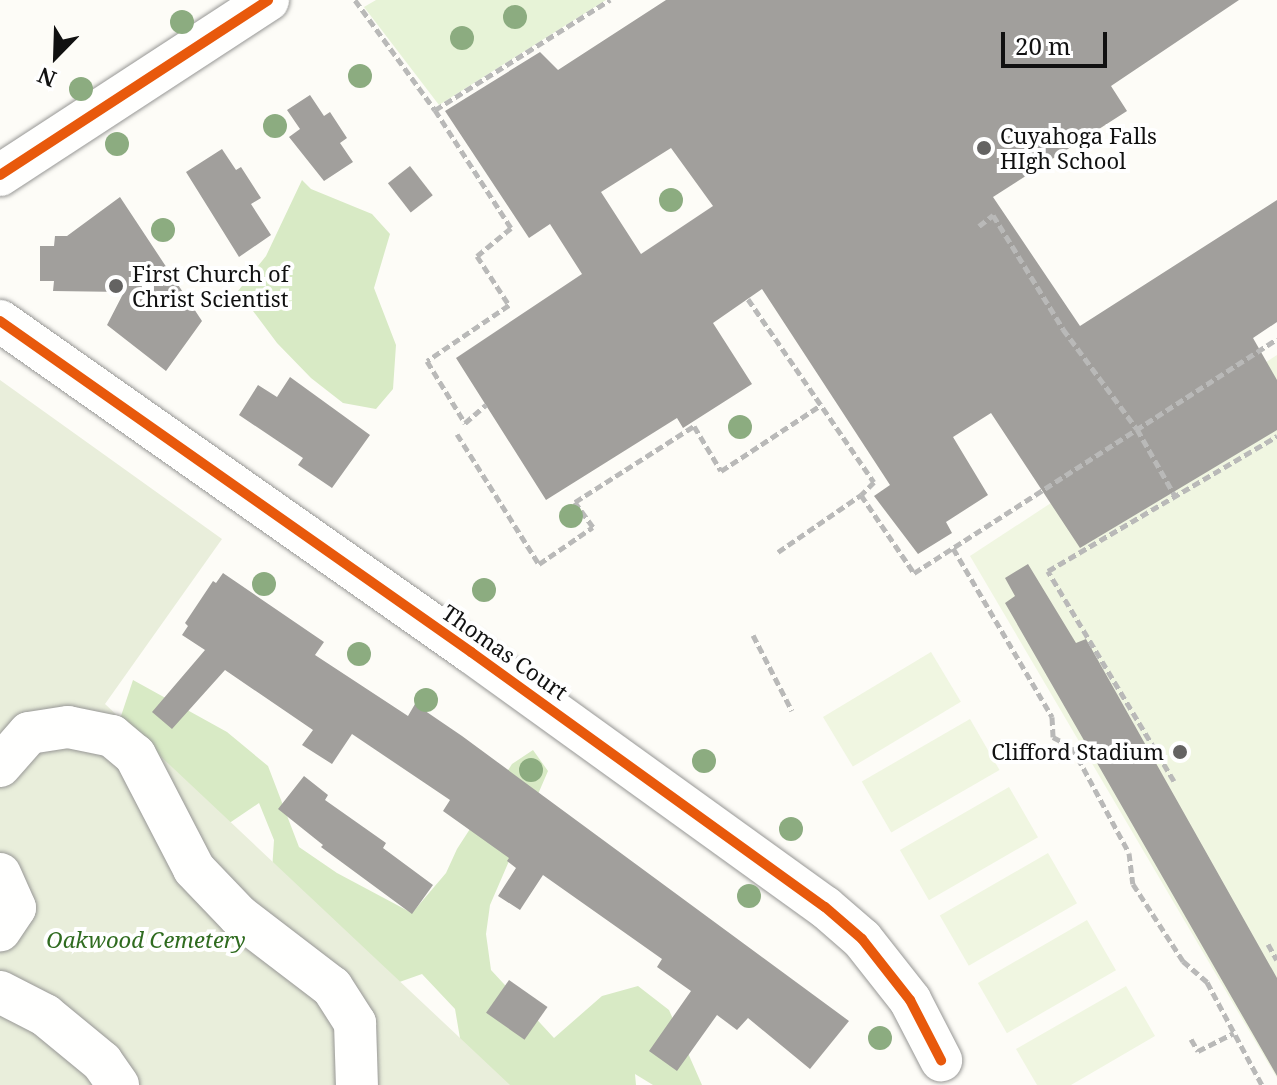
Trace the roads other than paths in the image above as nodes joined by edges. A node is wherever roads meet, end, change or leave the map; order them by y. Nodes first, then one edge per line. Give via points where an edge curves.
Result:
1 (268, 0) edge
2 (0, 175) edge
3 (0, 321) edge
4 (0, 766) edge
5 (0, 874) edge
6 (0, 930) edge
7 (0, 992) edge
8 (941, 1060) dead end
9 (118, 1085) edge
10 (357, 1085) edge

1 - 2 street
3 - 8 street, Thomas Court via 825,907 862,939 910,1000
4 - 10 street via 29,733 68,727 112,736 135,755 194,869 239,916 332,987 355,1023
5 - 6 street via 15,908
7 - 9 street via 45,1015 102,1062

